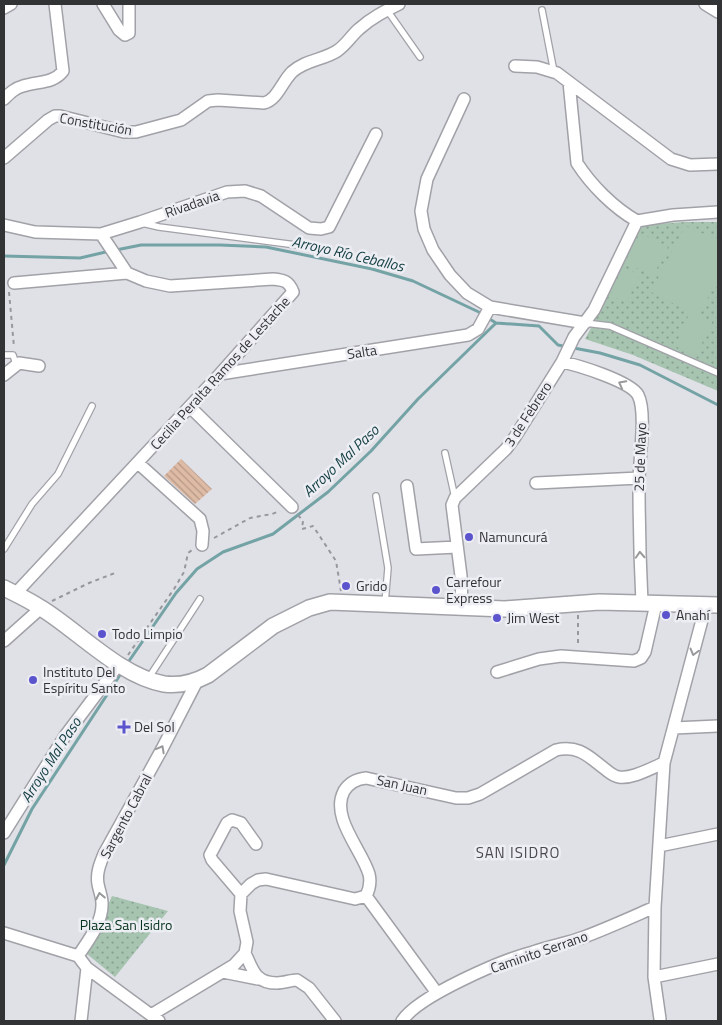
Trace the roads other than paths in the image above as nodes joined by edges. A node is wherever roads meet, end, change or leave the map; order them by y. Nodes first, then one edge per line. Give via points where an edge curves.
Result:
1 (11, 4) edge
2 (55, 4) edge
3 (103, 4) edge
4 (129, 4) edge
5 (399, 4) edge
6 (704, 4) edge
7 (4, 8) edge
8 (387, 10) junction
9 (542, 10) dead end
10 (718, 12) edge
11 (420, 57) dead end
12 (515, 66) dead end
13 (554, 72) junction
14 (568, 82) junction
15 (464, 98) dead end
16 (4, 99) edge
17 (376, 134) dead end
18 (4, 158) edge
19 (718, 164) edge
20 (718, 212) edge
21 (637, 221) junction
22 (140, 222) junction
23 (4, 225) edge
24 (102, 234) junction
25 (296, 245) dead end
26 (124, 268) junction
27 (14, 282) road end
28 (488, 311) junction
29 (585, 322) junction
30 (4, 355) edge
31 (563, 359) junction
32 (16, 364) junction
33 (39, 366) dead end
34 (718, 373) edge
35 (220, 374) junction
36 (4, 375) edge
37 (92, 406) dead end
38 (190, 407) junction
39 (445, 453) dead end
40 (138, 463) junction
41 (639, 478) junction
42 (536, 483) dead end
43 (407, 486) dead end
44 (376, 496) dead end
45 (455, 498) junction
46 (292, 507) road end
47 (202, 544) road end
48 (457, 547) junction
49 (4, 550) edge
50 (10, 591) edge
51 (200, 599) dead end
52 (384, 603) junction
53 (649, 603) junction
54 (712, 605) edge
55 (462, 607) junction
56 (41, 608) junction
57 (4, 641) edge
58 (119, 664) junction
59 (497, 672) dead end
60 (148, 679) junction
61 (197, 681) junction
62 (718, 726) edge
63 (674, 728) junction
64 (664, 763) junction
65 (4, 833) edge
66 (718, 834) edge
67 (256, 844) dead end
68 (659, 846) junction
69 (241, 894) junction
70 (366, 896) junction
71 (655, 907) junction
72 (4, 933) edge
73 (245, 953) junction
74 (78, 956) junction
75 (718, 964) edge
76 (87, 968) junction
77 (223, 972) junction
78 (654, 977) junction
79 (258, 978) junction
80 (437, 993) junction
81 (155, 1018) edge
82 (660, 1019) dead end
83 (81, 1021) edge
84 (335, 1021) edge
85 (402, 1021) edge

1 - 7 street
2 - 16 street via 63,72 54,80 15,89
3 - 4 street via 125,35 129,33
5 - 8 street, Constitución
6 - 10 street
8 - 11 lane
8 - 18 street, Constitución via 358,29 336,52 299,67 281,84 270,102 208,102 181,120 136,132 55,116
9 - 13 lane
12 - 13 street via 538,67
13 - 14 street
14 - 19 street via 671,159 690,165
14 - 21 street via 576,163 623,213
15 - 28 street via 426,179 421,211 433,250 450,275
17 - 22 street, Rivadavia via 329,227 309,228 261,196 245,191 227,192
20 - 21 street via 673,214
21 - 29 street, 3 de Febrero via 594,310
22 - 24 street, Rivadavia
22 - 25 lane via 159,228
23 - 24 street, Rivadavia via 35,232
24 - 26 street
26 - 27 street
26 - 35 street, Cecilia Peralta Ramos de Lestache via 146,282 170,286 273,279 284,280 290,285 293,292
28 - 29 street
28 - 35 street, Salta via 478,329 468,335
29 - 31 street, 3 de Febrero
29 - 34 lane via 610,326
30 - 32 lane via 13,355
41 -> 31 street, 25 de Mayo via 642,407 637,393 624,384
31 - 45 street, 3 de Febrero via 506,449
32 - 33 street
32 - 36 street
35 - 38 street, Cecilia Peralta Ramos de Lestache
37 - 49 lane via 58,474 32,504
38 - 40 street, Cecilia Peralta Ramos de Lestache
38 - 46 street
39 - 45 lane
40 - 47 street via 200,519
40 - 50 street, Cecilia Peralta Ramos de Lestache
41 - 42 street
53 -> 41 street, 25 de Mayo via 639,537
43 - 48 street via 416,549
44 - 52 lane via 388,568
45 - 48 street via 452,505
48 - 55 street
50 - 56 main road
51 - 60 lane
52 - 55 main road
52 - 61 main road via 344,601 309,608 273,626
53 - 54 main road
53 - 55 main road via 599,602 505,609
53 - 59 street, 25 de Mayo via 645,652 641,658 634,661 561,656
54 -> 63 street
56 - 57 street
56 - 58 main road
58 - 60 main road
58 - 65 street via 65,736
60 - 61 main road via 163,684
74 -> 61 street, Sargento Cabral via 100,918 102,903 97,882 104,854
62 - 63 street
63 - 64 street
64 - 68 street
64 - 70 street, San Juan via 638,774 620,777 583,752 568,747 556,750 468,798 358,779 348,785 342,795 341,812 369,873 370,886
66 - 68 street
67 - 69 street via 241,822 232,820 210,855
68 - 71 street
69 - 70 street via 251,884 266,879 355,899
69 - 73 street via 240,911 247,942
70 - 80 street
71 - 78 street
71 - 80 street, Caminito Serrano via 584,938 522,956
72 - 74 street
73 - 77 street
73 - 79 street
74 - 76 street
75 - 78 street
76 - 81 street
76 - 83 street
77 - 79 street
77 - 81 street
78 - 82 street
79 - 84 street via 278,983 297,980 309,988
80 - 85 street, Caminito Serrano via 406,1014

